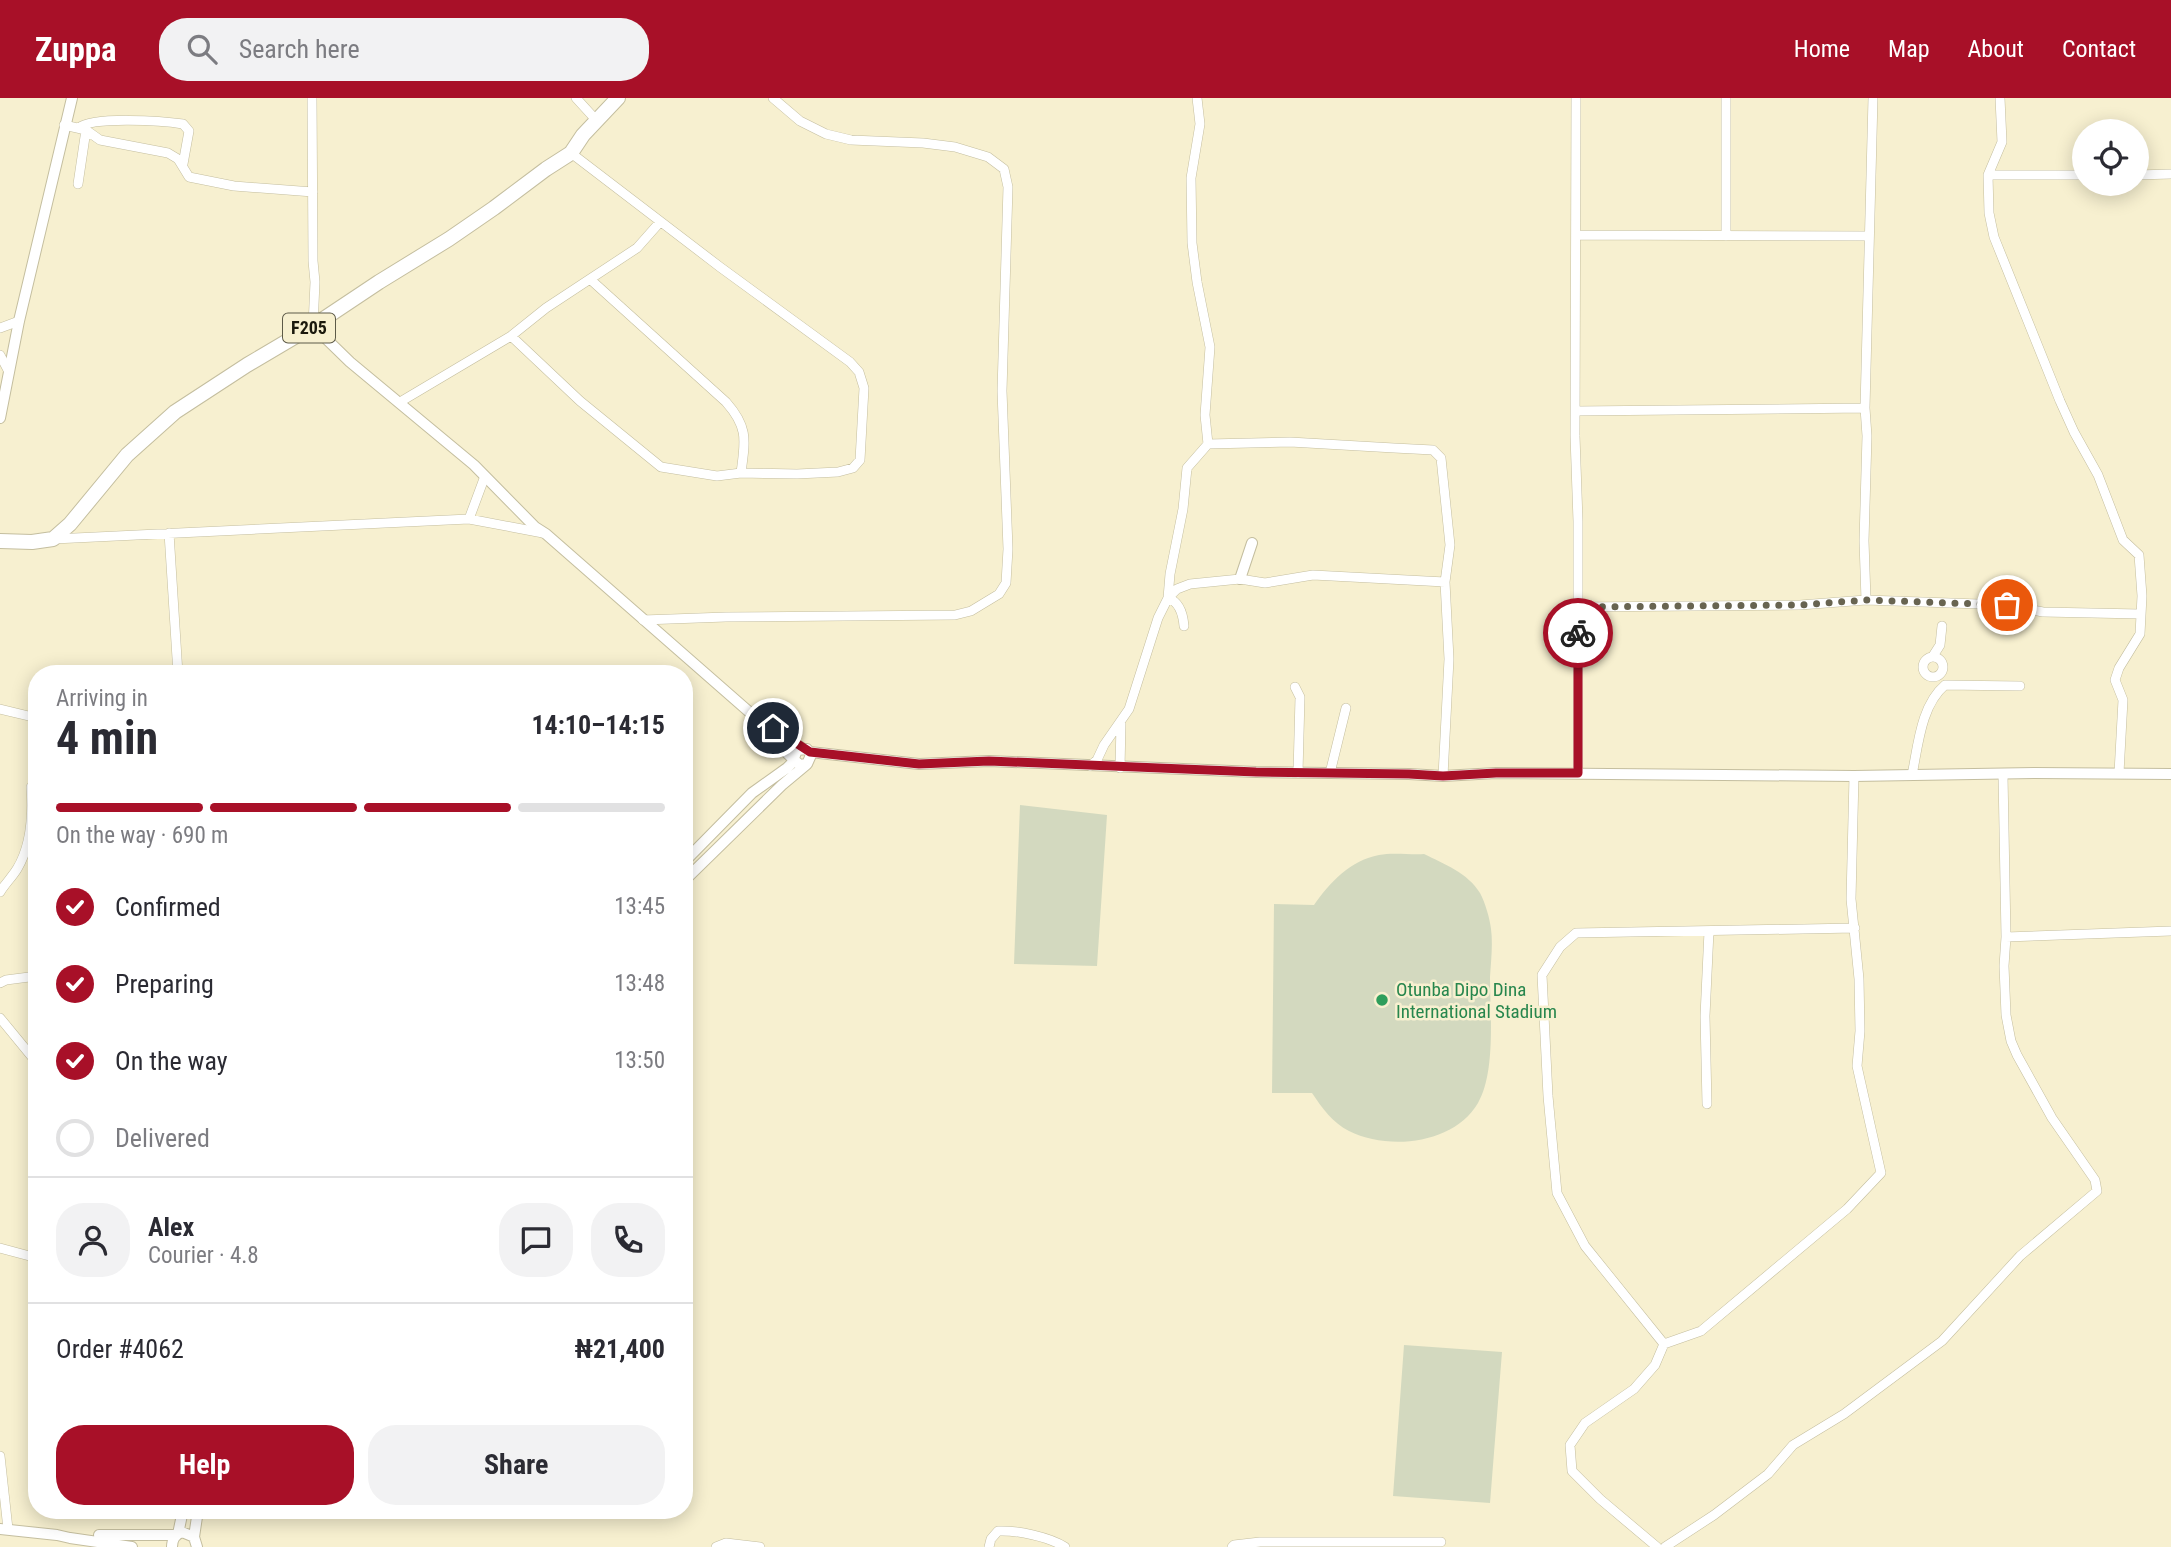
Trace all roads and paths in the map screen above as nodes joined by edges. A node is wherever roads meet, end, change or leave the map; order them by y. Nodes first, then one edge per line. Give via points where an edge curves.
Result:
1 (72, 98) edge
2 (312, 98) edge
3 (576, 98) edge
4 (618, 98) edge
5 (773, 98) edge
6 (1197, 98) edge
7 (1576, 98) edge
8 (1726, 98) edge
9 (1873, 98) edge
10 (2000, 98) edge
11 (597, 121) junction
12 (64, 125) junction
13 (83, 129) junction
14 (571, 153) junction
15 (183, 164) junction
16 (2149, 174) edge
17 (2171, 174) edge
18 (2072, 175) edge
19 (1988, 176) junction
20 (78, 184) dead end
21 (313, 192) junction
22 (660, 222) junction
23 (1576, 235) junction
24 (1726, 236) junction
25 (1869, 236) junction
26 (591, 279) junction
27 (19, 321) junction
28 (313, 326) junction
29 (0, 328) edge
30 (511, 336) junction
31 (0, 355) edge
32 (9, 372) junction
33 (400, 402) junction
34 (1865, 408) junction
35 (1576, 411) junction
36 (0, 418) edge
37 (1209, 444) junction
38 (741, 472) junction
39 (485, 476) junction
40 (469, 519) junction
41 (169, 533) junction
42 (546, 534) junction
43 (53, 539) junction
44 (0, 541) edge
45 (1252, 543) dead end
46 (1240, 579) junction
47 (1445, 582) junction
48 (1168, 598) junction
49 (1866, 600) junction
50 (1578, 607) junction
51 (2140, 614) junction
52 (643, 620) junction
53 (1184, 626) dead end
54 (1942, 626) dead end
55 (1933, 656) junction
56 (177, 665) edge
57 (1938, 676) junction
58 (1945, 685) junction
59 (2020, 686) dead end
60 (1295, 687) dead end
61 (1346, 708) dead end
62 (0, 709) edge
63 (28, 716) edge
64 (1121, 721) junction
65 (763, 724) junction
66 (806, 750) junction
67 (794, 759) junction
68 (807, 764) junction
69 (1090, 766) junction
70 (1120, 768) junction
71 (1298, 772) junction
72 (1330, 773) junction
73 (1578, 773) junction
74 (2119, 773) junction
75 (2171, 774) edge
76 (1912, 775) junction
77 (2003, 775) junction
78 (1443, 776) junction
79 (1854, 776) junction
80 (28, 848) edge
81 (693, 853) edge
82 (693, 872) edge
83 (0, 892) edge
84 (1855, 928) junction
85 (1709, 931) junction
86 (2171, 931) edge
87 (2006, 937) junction
88 (28, 977) edge
89 (0, 983) edge
90 (0, 1018) edge
91 (5, 1031) edge
92 (28, 1054) edge
93 (1707, 1104) dead end
94 (0, 1248) edge
95 (28, 1256) edge
96 (1664, 1344) junction
97 (0, 1456) edge
98 (181, 1519) edge
99 (198, 1519) edge
100 (4, 1529) edge
101 (177, 1534) junction
102 (57, 1535) junction
103 (1441, 1542) dead end
104 (198, 1543) edge
105 (132, 1547) edge
106 (172, 1547) edge
107 (716, 1547) edge
108 (760, 1547) edge
109 (989, 1547) edge
110 (1065, 1547) edge
111 (1232, 1547) edge
112 (1657, 1547) edge
113 (1665, 1547) edge

1 - 12 street
2 - 21 street
3 - 11 street
4 - 11 main road, F205
5 - 52 street via 800,121 826,134 955,147 988,156 1004,169 1009,187 1002,391 1006,583 990,600 955,615
6 - 37 street via 1200,124 1191,178 1192,243 1210,347 1205,415
7 - 23 street
8 - 24 street
9 - 25 street
10 - 19 street via 2002,142
11 - 14 main road, F205
12 - 13 street
12 - 27 street
13 - 15 street via 100,140 169,153
13 - 15 street via 84,124 105,121 183,124 189,131
13 - 20 street
14 - 22 street
14 - 28 main road, F205
15 - 21 street via 189,177 234,186
16 - 17 street
18 - 19 street
19 - 51 street via 1994,237 2012,285 2123,540 2139,555
21 - 28 street
22 - 26 street via 637,248
22 - 38 street via 833,347 862,378 860,460 853,468 797,474
23 - 24 street
23 - 35 street
24 - 25 street
25 - 34 street
26 - 30 street
26 - 38 street via 739,416 744,430
27 - 29 street
27 - 32 street
28 - 33 street
28 - 43 main road, F205 via 165,421 127,455
30 - 33 street
30 - 38 street via 580,401 661,467 717,476
31 - 32 street
32 - 36 street
33 - 39 street
34 - 35 street
34 - 49 street
35 - 50 street
37 - 47 street via 1290,442 1433,450 1441,458 1450,545
37 - 48 street via 1187,468
39 - 40 street
39 - 42 street
40 - 41 street
40 - 42 street
41 - 43 street
41 - 56 street
42 - 52 street
43 - 44 main road
45 - 46 street
46 - 47 street via 1265,583 1313,575
46 - 48 street via 1190,584
47 - 78 street via 1449,659
48 - 53 street via 1181,609
48 - 64 street
49 - 50 street
49 - 51 street
50 - 73 street
51 - 74 street via 2140,634 2115,680 2123,700
52 - 65 street
54 - 55 street via 1940,645
55 - 57 street via 1942,661
55 - 57 street via 1922,666 1927,675
57 - 58 street
58 - 59 street
58 - 76 street via 1922,728
60 - 71 street via 1300,697
61 - 72 street
62 - 63 street
64 - 69 street
64 - 70 street
65 - 66 street
65 - 67 street
66 - 67 street via 795,752
66 - 68 street via 811,760
66 - 69 street via 919,764 989,761
67 - 68 street
67 - 81 street via 752,793
68 - 82 street
69 - 70 street
70 - 71 street
71 - 72 street
72 - 78 street
73 - 78 street
73 - 79 street
74 - 75 street
74 - 77 street
76 - 77 street
76 - 79 street
77 - 87 street
79 - 84 street via 1851,899
80 - 83 street
84 - 85 street
84 - 96 street via 1860,1031 1857,1066 1881,1174 1847,1209 1701,1331
85 - 93 street
85 - 96 street via 1576,933 1560,947 1542,975 1557,1193 1585,1246
86 - 87 street
87 - 113 street via 2006,1015 2011,1041 2053,1118 2095,1180 2097,1191 2021,1255 1942,1341 1844,1414 1793,1445 1768,1474
88 - 89 street
90 - 91 street
91 - 92 street
94 - 95 street
96 - 112 street via 1655,1364 1634,1389 1585,1423 1570,1445 1572,1471
97 - 100 street
98 - 101 street
99 - 104 street
100 - 102 street
101 - 102 street
101 - 104 street via 187,1532
101 - 106 street
102 - 105 street
103 - 111 street via 1260,1542
107 - 108 street via 726,1543
109 - 110 street via 998,1531 1012,1531 1052,1539

